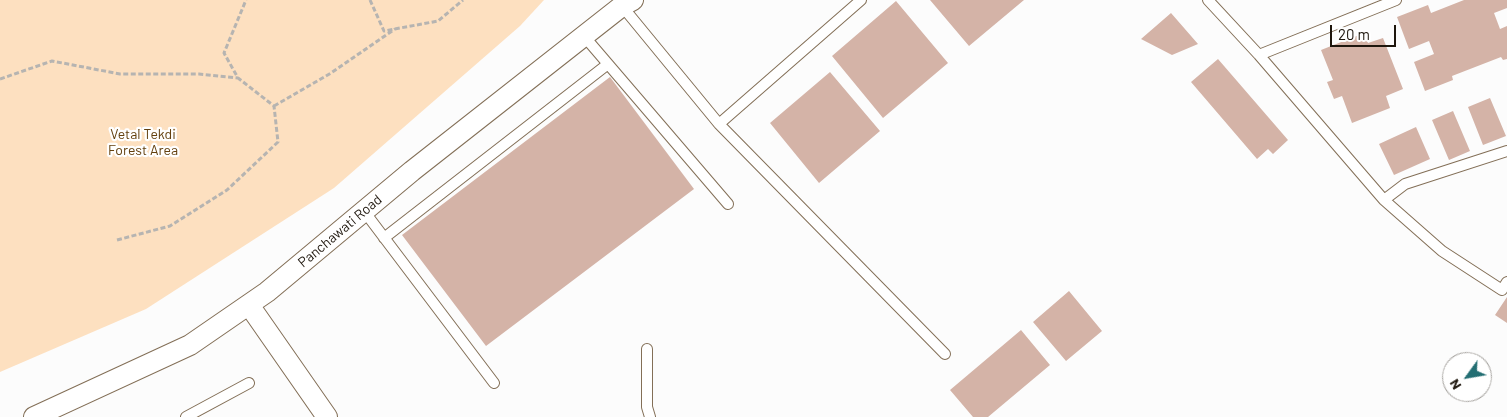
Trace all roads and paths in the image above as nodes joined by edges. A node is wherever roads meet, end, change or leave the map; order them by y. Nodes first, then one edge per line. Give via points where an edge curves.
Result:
1 (246, 0) edge
2 (370, 0) edge
3 (463, 0) edge
4 (861, 0) edge
5 (1208, 0) edge
6 (1396, 0) edge
7 (627, 2) edge
8 (395, 29) junction
9 (584, 36) junction
10 (1259, 55) junction
11 (608, 64) junction
12 (238, 78) junction
13 (0, 79) edge
14 (274, 106) junction
15 (719, 124) junction
16 (1507, 151) edge
17 (1384, 200) junction
18 (728, 204) dead end
19 (364, 212) junction
20 (384, 238) junction
21 (117, 240) dead end
22 (1507, 282) edge
23 (249, 305) junction
24 (647, 350) dead end
25 (945, 354) dead end
26 (249, 383) dead end
27 (494, 384) dead end
28 (34, 417) edge
29 (186, 417) edge
30 (327, 417) edge
31 (650, 417) edge

1 - 12 path via 224,53
2 - 8 path via 384,31
3 - 8 path via 438,21
4 - 15 lane
5 - 10 lane
6 - 10 lane
7 - 9 street, Panchawati Road
7 - 15 lane
8 - 14 path via 331,73
9 - 11 lane
9 - 19 street, Panchawati Road
10 - 17 lane
11 - 18 lane
11 - 20 lane
12 - 13 path via 199,74 120,74 52,61
12 - 14 path
14 - 21 path via 278,142 227,190 170,226
15 - 25 lane
16 - 17 lane via 1405,184
17 - 22 lane via 1442,251 1502,290
19 - 20 lane
19 - 23 street, Panchawati Road
20 - 27 lane
23 - 28 street, Panchawati Road via 190,345
23 - 30 street
24 - 31 lane via 647,407
26 - 29 lane

